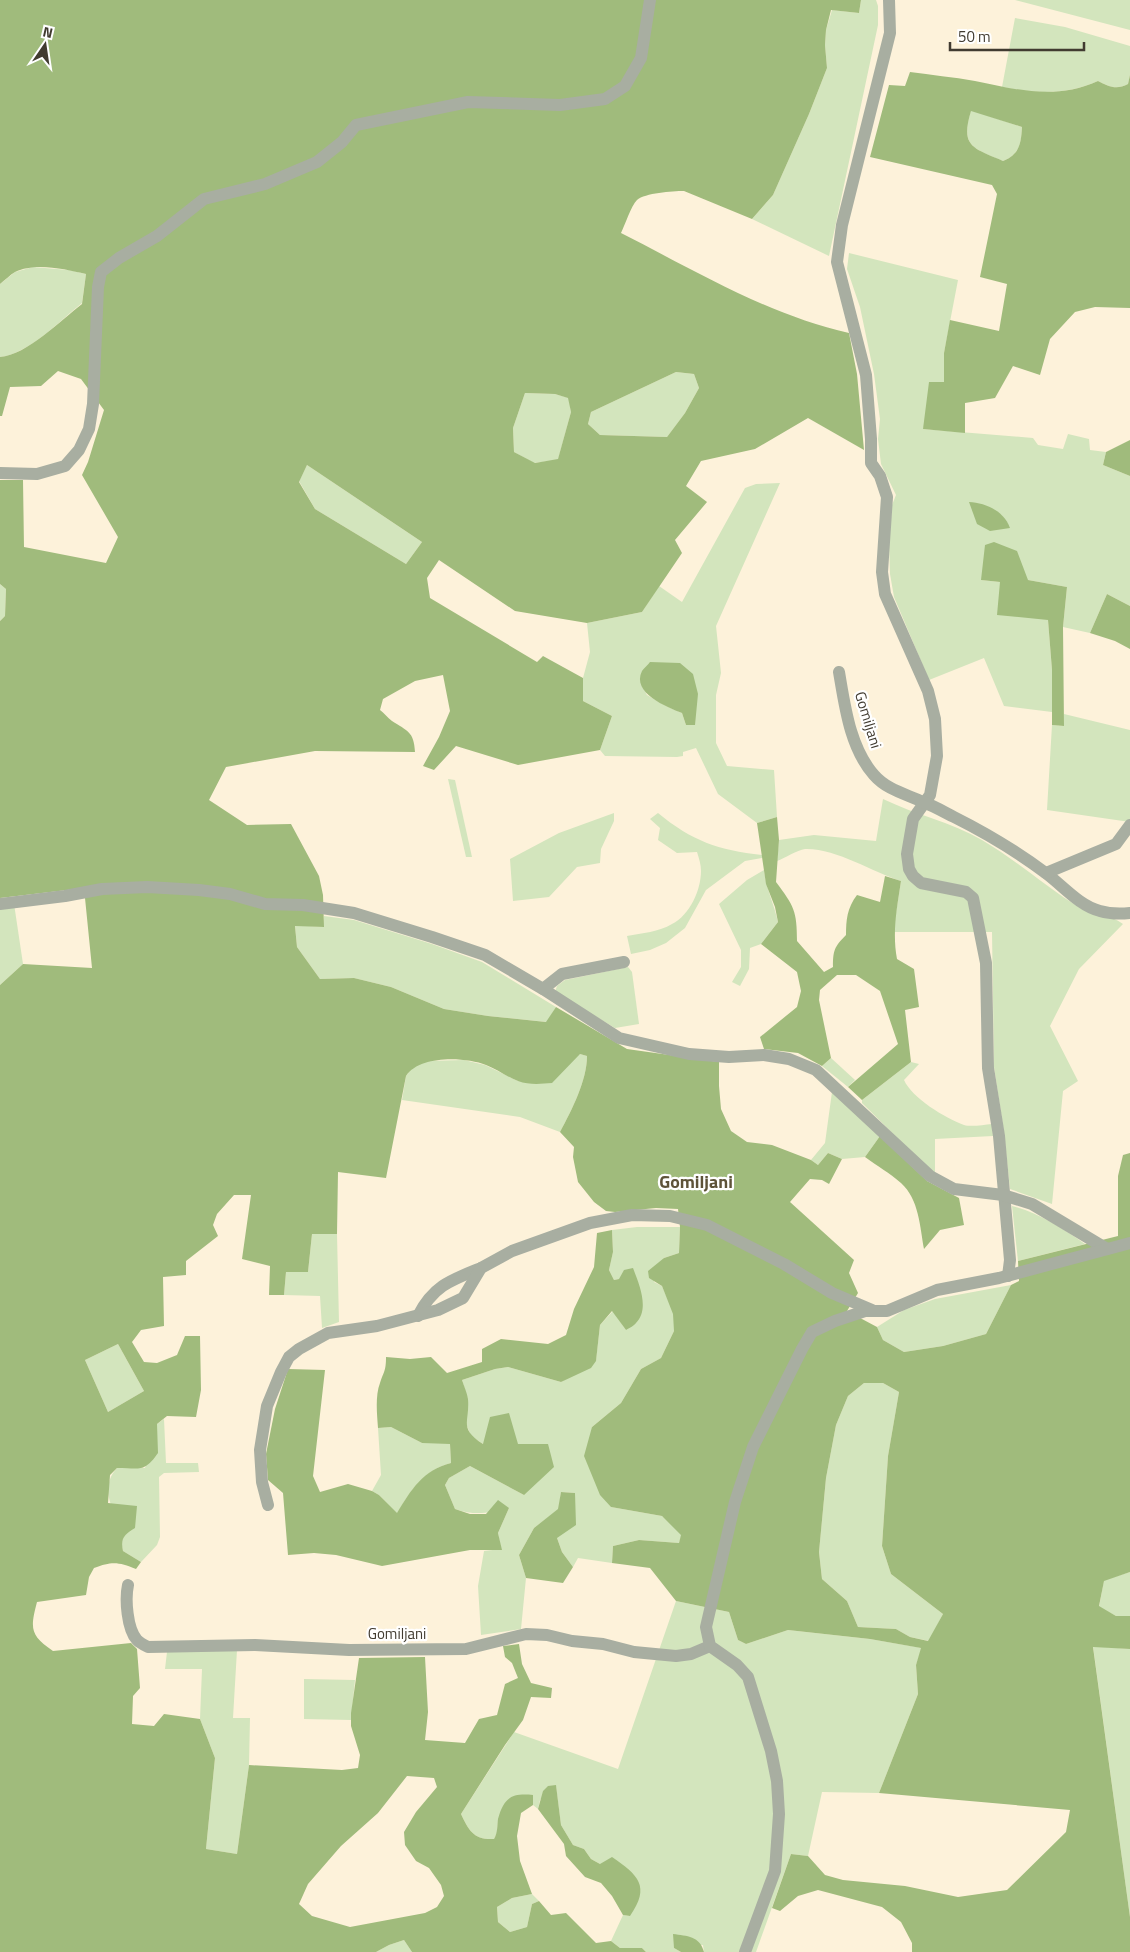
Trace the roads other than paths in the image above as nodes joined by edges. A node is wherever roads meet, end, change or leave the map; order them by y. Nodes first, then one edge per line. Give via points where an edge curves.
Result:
1 (650, 0) edge
2 (889, 0) edge
3 (0, 473) edge
4 (840, 672) dead end
5 (925, 802) junction
6 (1130, 825) edge
7 (1046, 873) junction
8 (0, 904) edge
9 (1130, 913) edge
10 (624, 962) dead end
11 (543, 989) junction
12 (1003, 1195) junction
13 (1130, 1243) edge
14 (1107, 1250) junction
15 (480, 1268) junction
16 (1008, 1276) junction
17 (872, 1310) junction
18 (418, 1316) junction
19 (268, 1506) dead end
20 (128, 1585) dead end
21 (710, 1646) junction
22 (746, 1952) edge

1 - 3 street via 641,58 625,86 605,99 560,104 468,102 356,125 342,142 317,162 265,184 204,200 157,236 119,258 101,272 93,404 89,429 79,450 65,466 37,474
2 - 5 street via 890,33 842,224 837,262 866,374 870,464 880,476 887,497 882,572 885,594 928,691 935,720 937,756 930,795
4 - 5 street, Gomiljani via 845,706 865,764 891,789
5 - 7 street, Gomiljani via 977,828
5 - 12 street via 913,818 907,854 909,869 921,883 966,892 973,898 978,914 986,963 988,1068 999,1136
6 - 7 street via 1116,844
7 - 9 street, Gomiljani via 1099,911
8 - 11 street via 102,889 147,887 199,890 230,894 265,904 354,913 485,955
10 - 11 street via 562,974
11 - 12 street via 618,1038 689,1054 764,1055 789,1059 816,1070 930,1176 954,1189
12 - 14 street via 1032,1204
12 - 16 street via 1010,1260
13 - 14 street
14 - 16 street
15 - 17 street via 512,1251 590,1223 632,1216 670,1216 707,1225 784,1264 832,1293
15 - 18 street via 440,1287 426,1300
15 - 18 street via 463,1298
16 - 17 street via 937,1290 887,1311
17 - 21 street via 812,1332 753,1447 735,1502 706,1627
18 - 19 street via 328,1333 289,1357 268,1406 260,1450 262,1482
20 - 21 street, Gomiljani via 126,1598 134,1634 148,1647 255,1645 441,1650 466,1649 526,1634 676,1656
21 - 22 street via 748,1677 777,1781 779,1814 775,1871

